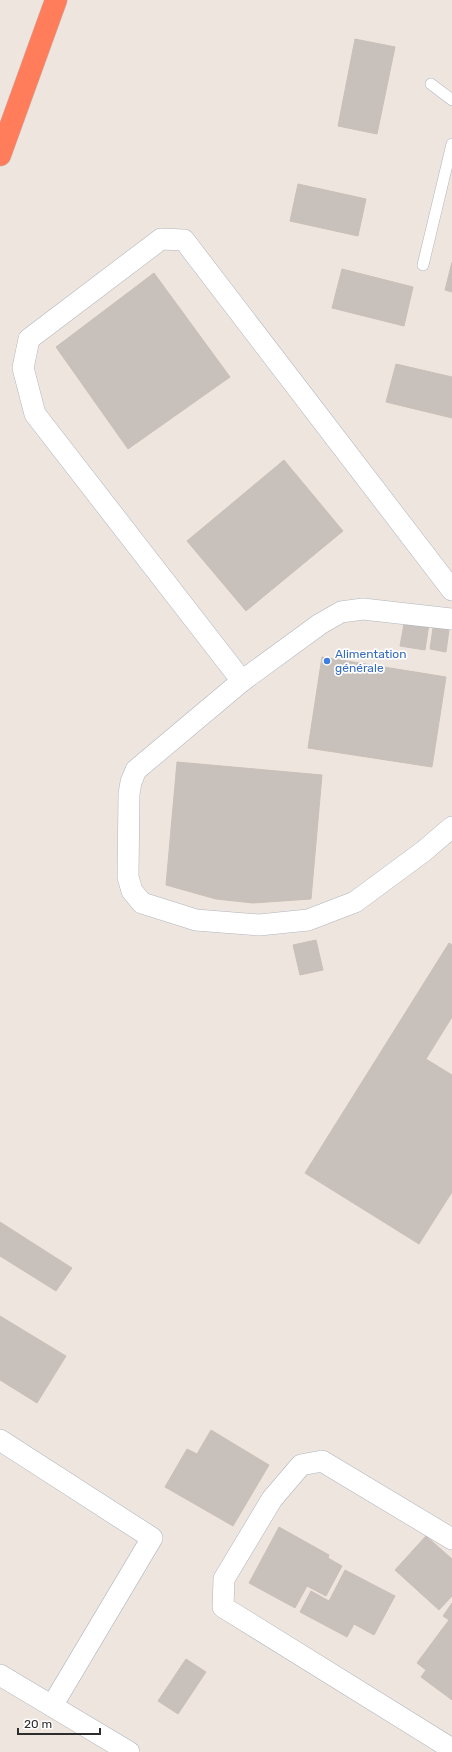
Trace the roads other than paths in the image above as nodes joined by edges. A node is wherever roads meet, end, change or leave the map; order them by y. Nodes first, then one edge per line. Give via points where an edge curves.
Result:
1 (56, 0) edge
2 (430, 84) dead end
3 (452, 100) edge
4 (452, 144) edge
5 (0, 155) edge
6 (423, 265) dead end
7 (452, 590) edge
8 (452, 619) edge
9 (242, 681) junction
10 (452, 826) edge
11 (0, 1440) edge
12 (452, 1539) edge
13 (0, 1675) edge
14 (52, 1706) junction
15 (452, 1749) edge
16 (129, 1752) edge

1 - 5 highway
2 - 3 lane
4 - 6 lane
7 - 9 street via 184,240 161,240 29,339 23,368 35,414
8 - 9 street via 363,609 341,612 320,624
9 - 10 street via 136,770 129,794 128,877 132,890 142,903 196,920 259,925 308,920 355,902 424,851
11 - 14 street via 152,1538
12 - 15 street via 322,1461 301,1465 272,1499 224,1579 223,1607
13 - 14 street
14 - 16 street

